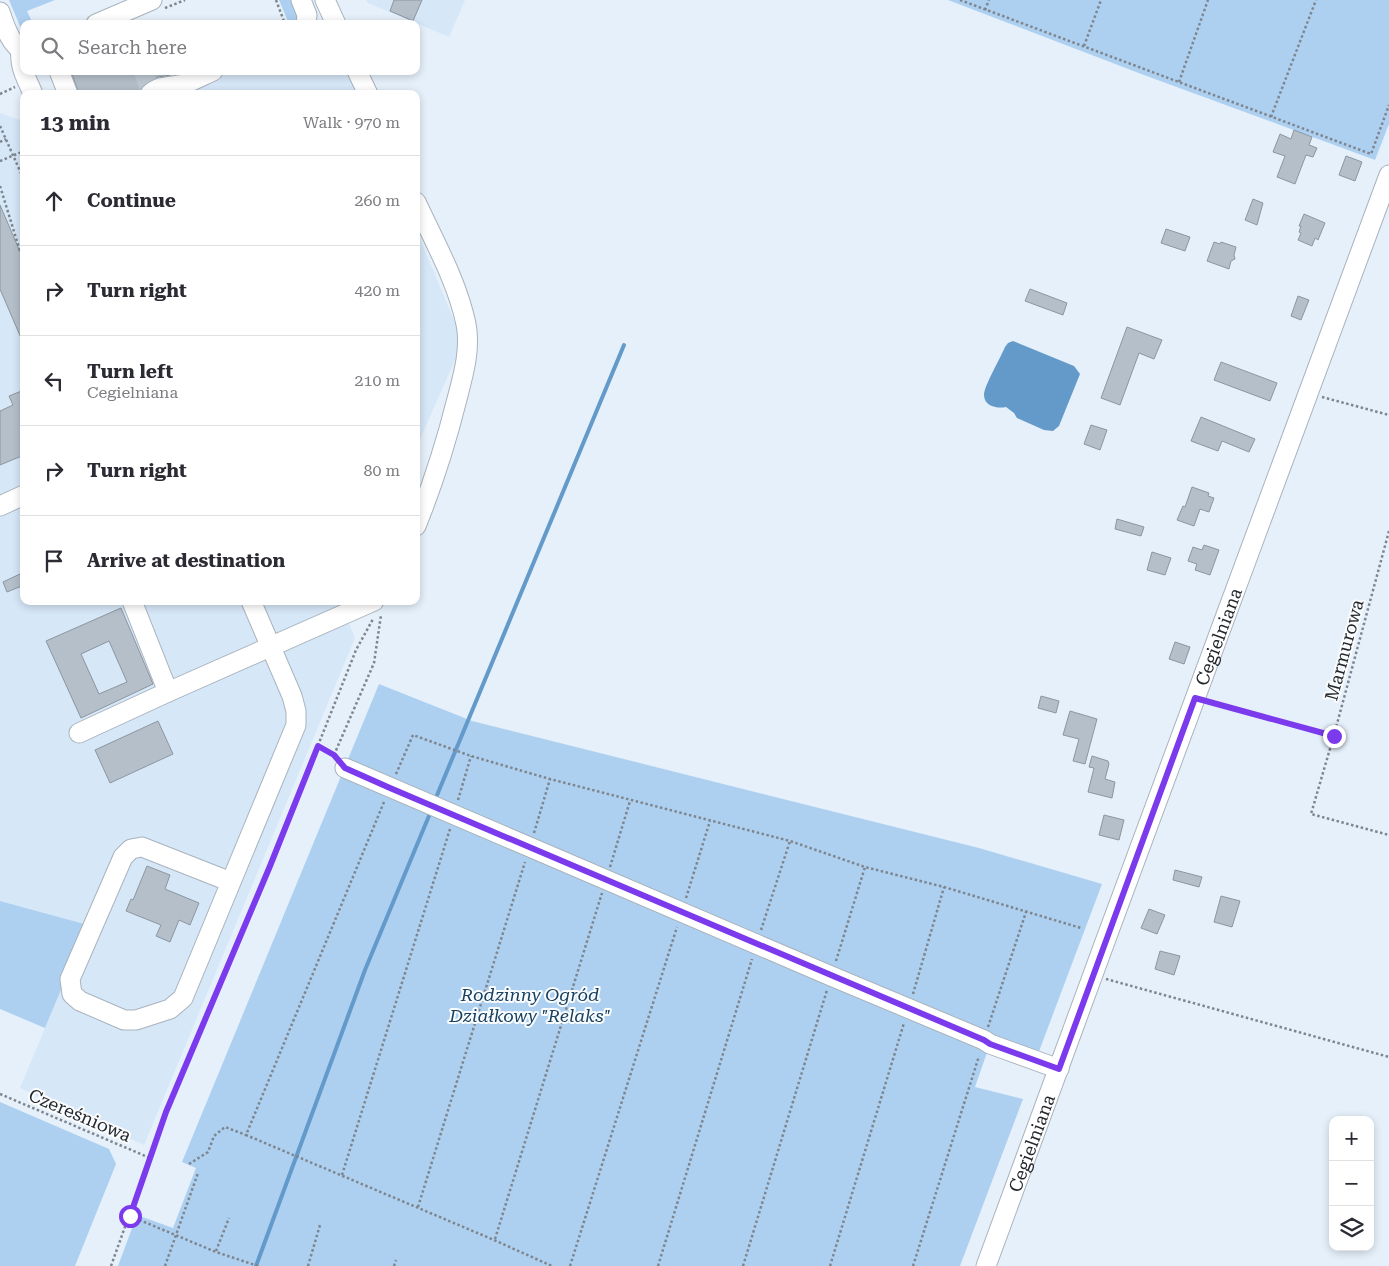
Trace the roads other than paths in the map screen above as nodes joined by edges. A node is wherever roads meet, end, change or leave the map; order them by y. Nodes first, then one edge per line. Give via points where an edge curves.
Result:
1 (152, 0) edge
2 (301, 0) edge
3 (325, 0) edge
4 (0, 12) edge
5 (120, 19) edge
6 (306, 20) edge
7 (334, 20) edge
8 (20, 49) edge
9 (25, 75) edge
10 (60, 75) edge
11 (204, 75) edge
12 (359, 75) edge
13 (31, 90) edge
14 (66, 90) edge
15 (157, 90) edge
16 (366, 90) edge
17 (1389, 176) edge
18 (420, 211) edge
19 (425, 486) edge
20 (20, 496) edge
21 (0, 506) edge
22 (420, 508) edge
23 (134, 605) edge
24 (253, 605) edge
25 (376, 609) edge
26 (271, 646) junction
27 (168, 692) junction
28 (79, 733) dead end
29 (339, 762) road end
30 (232, 882) junction
31 (1059, 1069) junction
32 (986, 1266) edge

1 - 5 street
2 - 6 street
3 - 7 street
4 - 8 street via 14,44
9 - 13 street
10 - 14 street
11 - 15 street
12 - 16 street
17 - 31 street, Cegielniana
18 - 19 street via 456,291 466,326 466,363 444,449
19 - 22 street
20 - 21 street
23 - 27 street
24 - 26 street
25 - 26 street
26 - 27 street
26 - 30 street via 295,705 296,725
27 - 28 street
29 - 31 street via 390,788 681,913 990,1044
30 - 30 street via 183,998 170,1009 136,1020 124,1020 80,1001 72,994 70,979 123,857 131,849 142,848
31 - 32 street, Cegielniana

